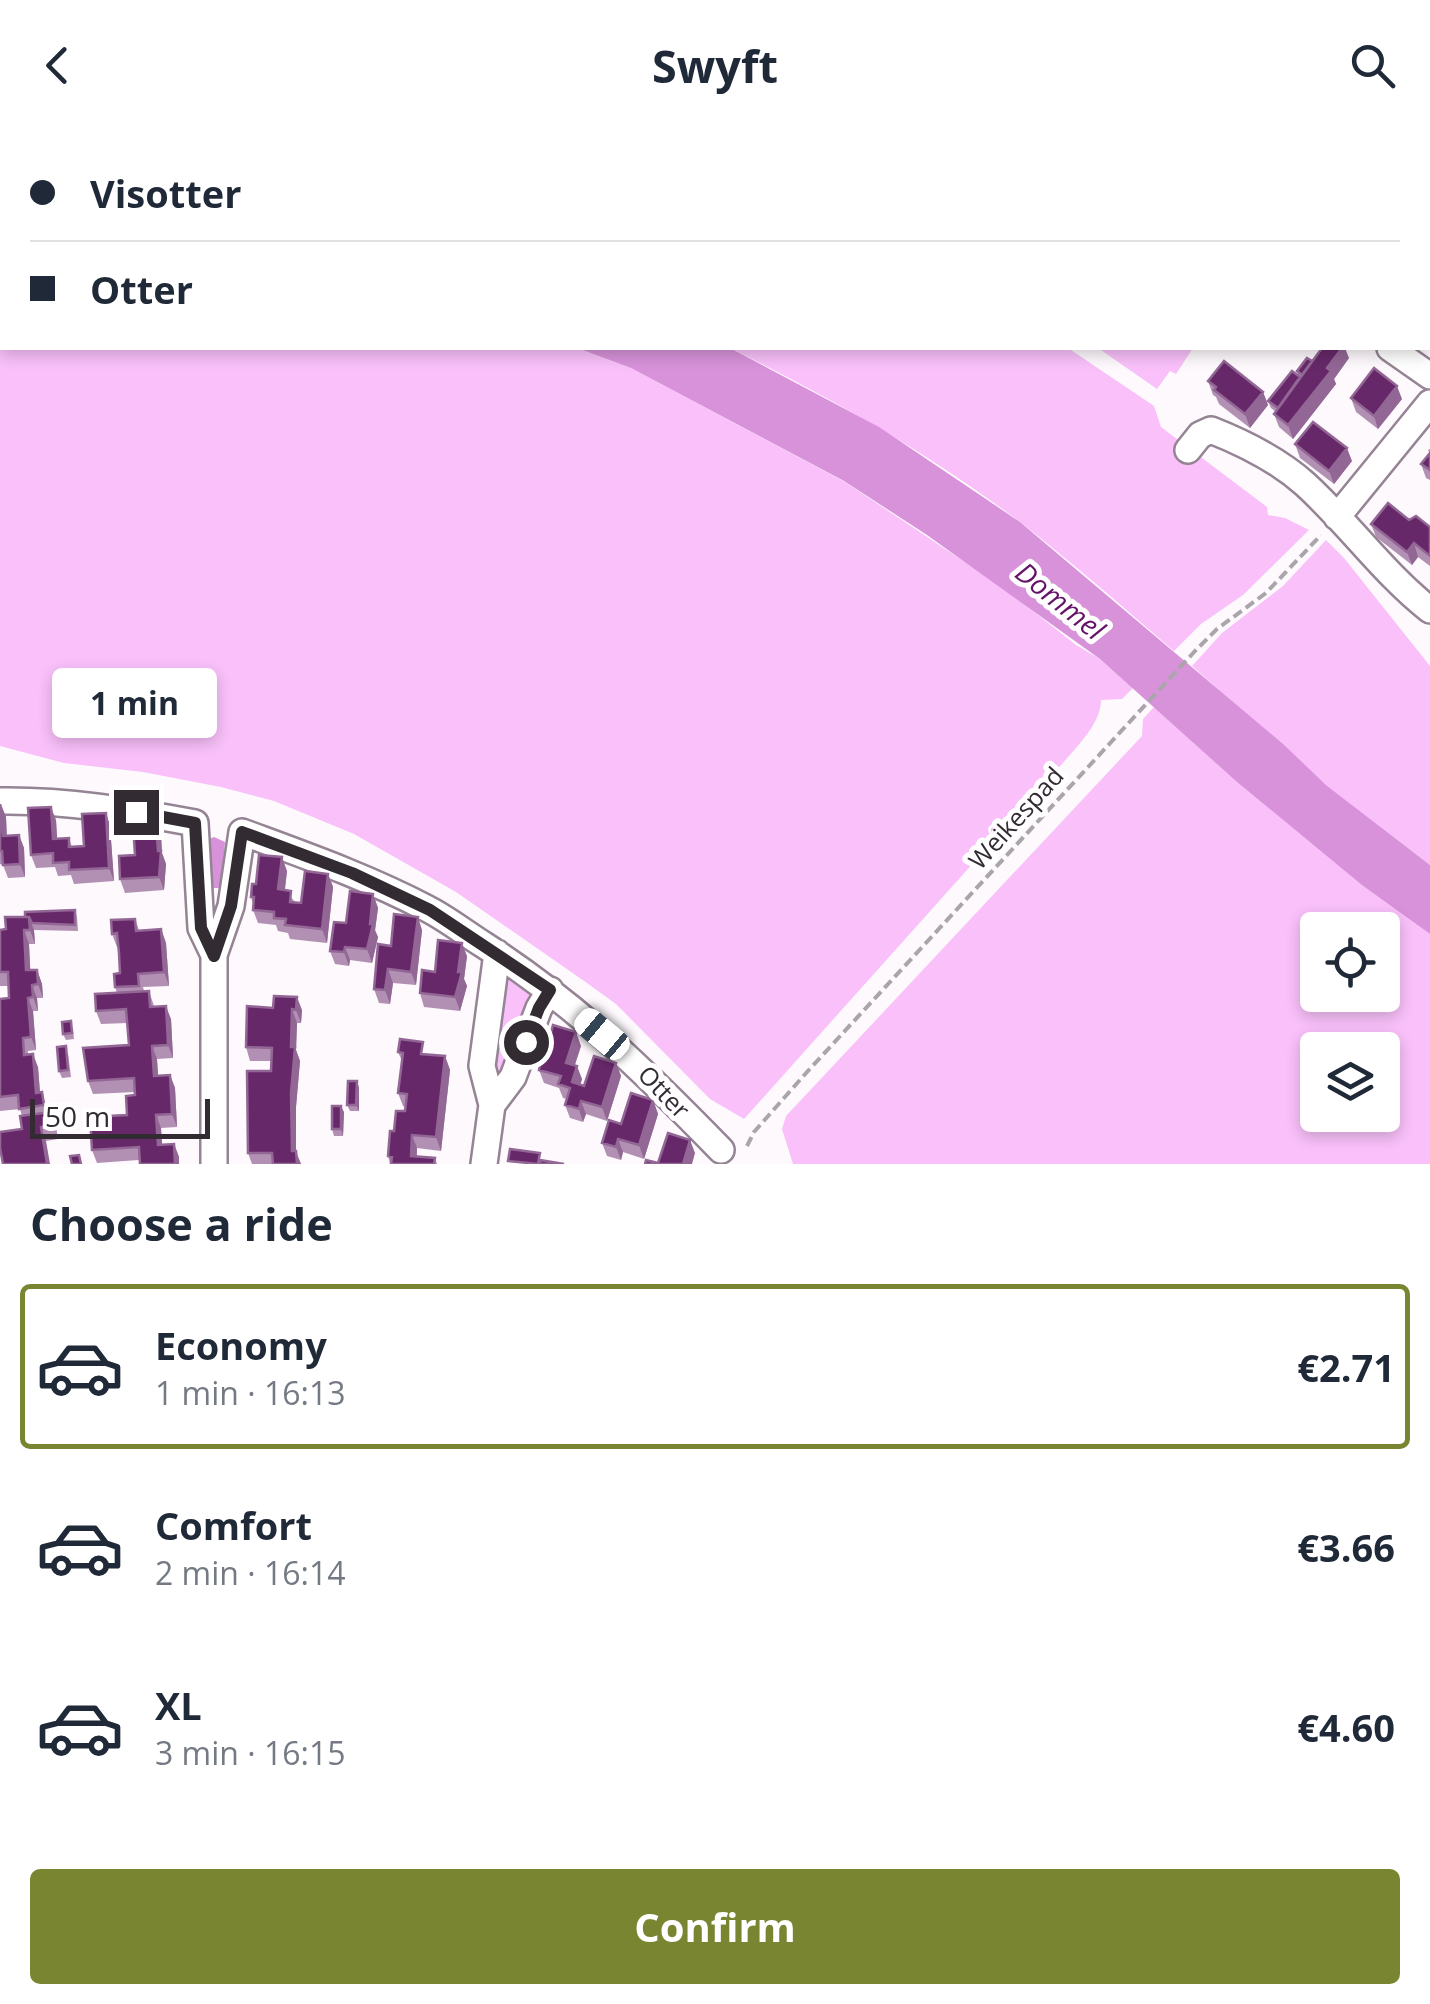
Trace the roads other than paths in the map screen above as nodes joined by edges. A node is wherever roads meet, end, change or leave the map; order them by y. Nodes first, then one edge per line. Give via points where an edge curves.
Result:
1 (1393, 350) edge
2 (1430, 376) edge
3 (1430, 403) edge
4 (1188, 450) dead end
5 (1336, 517) junction
6 (1430, 610) edge
7 (0, 801) edge
8 (497, 954) junction
9 (214, 956) junction
10 (550, 990) junction
11 (492, 1105) junction
12 (721, 1150) dead end
13 (214, 1164) edge
14 (484, 1164) edge

1 - 2 street
3 - 5 street
4 - 5 street via 1211,430 1231,438 1304,483
5 - 6 street
7 - 9 street via 107,806 195,823 201,928
8 - 9 street, Otter via 430,910 242,832 231,906
8 - 10 street, Otter
8 - 11 street via 482,1066
9 - 13 street
10 - 11 street via 513,1077
10 - 12 street, Otter via 629,1055
11 - 14 street

